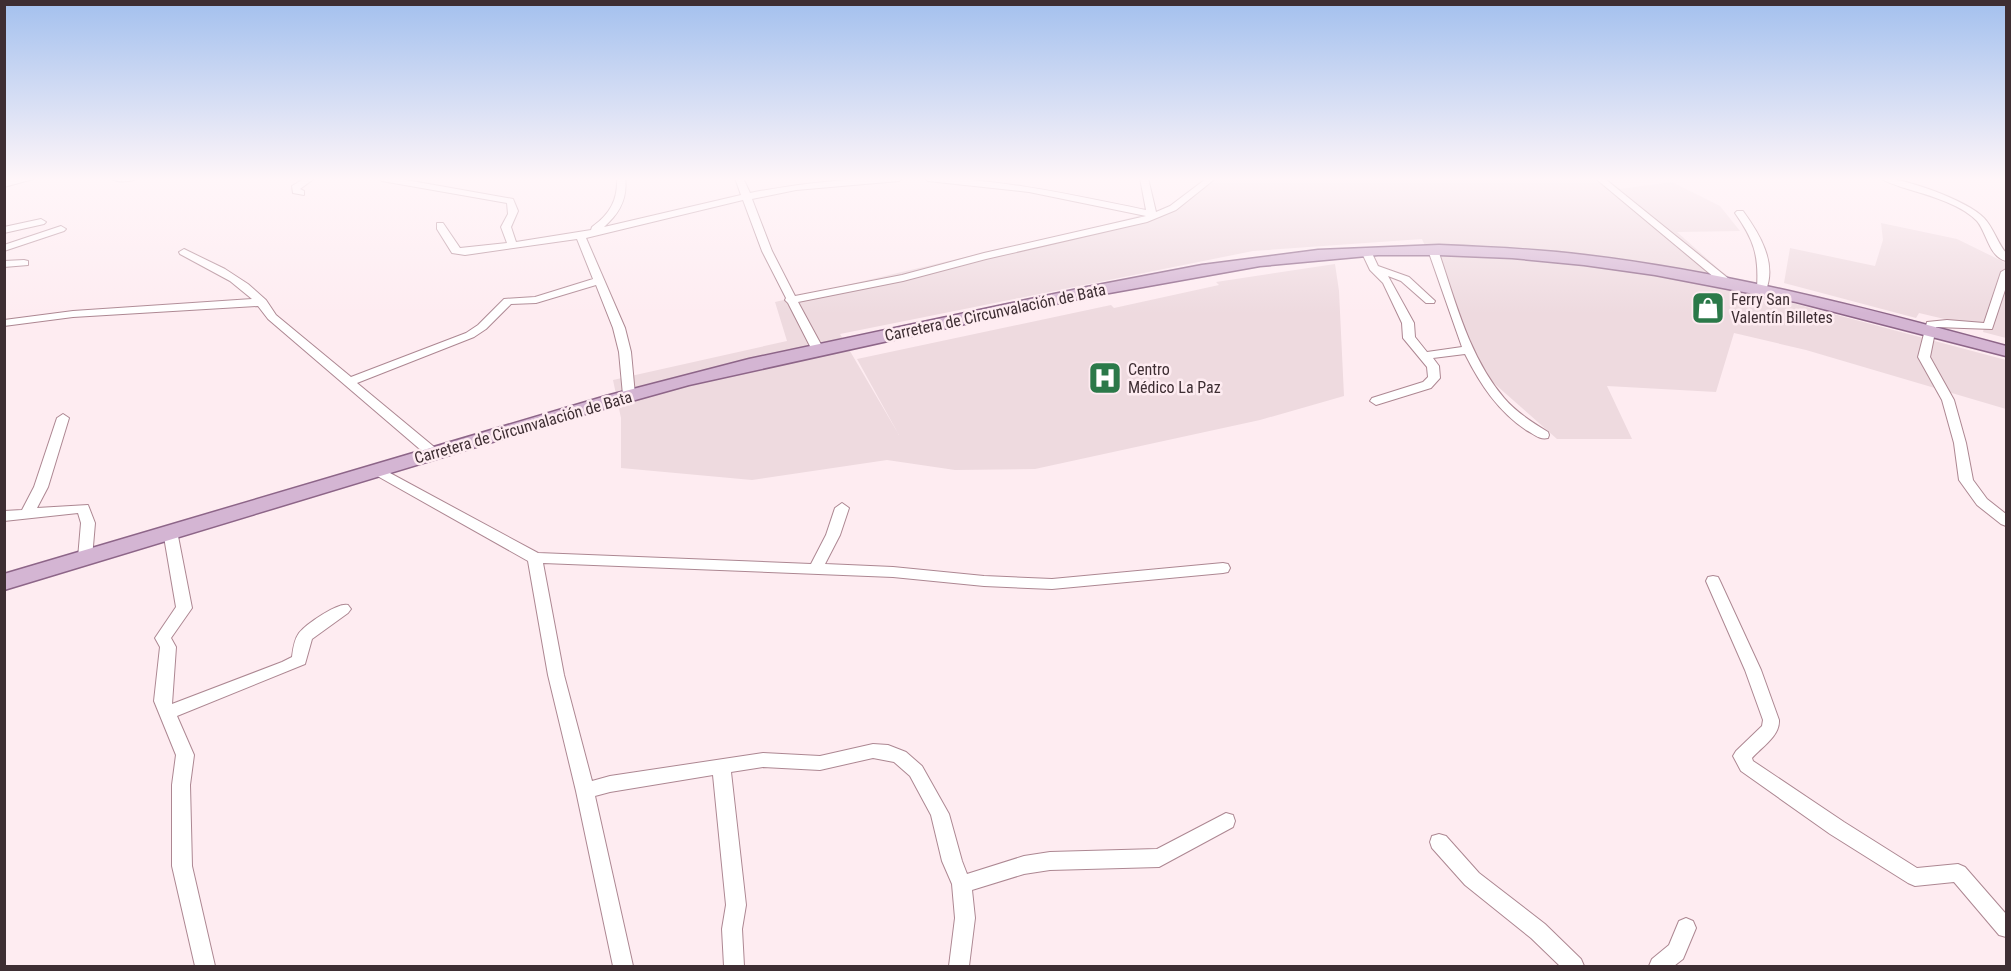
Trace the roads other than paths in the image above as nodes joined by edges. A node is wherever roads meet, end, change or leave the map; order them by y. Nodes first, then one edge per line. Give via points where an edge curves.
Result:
1 (35, 223) edge
2 (508, 223) edge
3 (599, 223) edge
4 (632, 223) edge
5 (757, 223) edge
6 (1118, 223) edge
7 (1654, 223) edge
8 (1748, 223) edge
9 (1983, 223) edge
10 (440, 225) dead end
11 (4, 230) edge
12 (61, 230) dead end
13 (584, 235) junction
14 (512, 244) junction
15 (4, 248) edge
16 (1433, 250) junction
17 (1366, 251) junction
18 (184, 252) dead end
19 (2007, 258) edge
20 (24, 263) dead end
21 (4, 264) edge
22 (1374, 268) junction
23 (2007, 272) edge
24 (598, 281) junction
25 (1725, 281) junction
26 (1762, 288) junction
27 (790, 300) junction
28 (1430, 301) dead end
29 (262, 302) junction
30 (4, 323) edge
31 (1928, 330) junction
32 (818, 350) junction
33 (1468, 350) junction
34 (2007, 351) edge
35 (1425, 356) junction
36 (349, 382) junction
37 (629, 395) junction
38 (1376, 401) dead end
39 (63, 418) dead end
40 (1544, 435) dead end
41 (434, 454) junction
42 (377, 470) junction
43 (842, 508) dead end
44 (28, 512) junction
45 (4, 516) edge
46 (2007, 521) edge
47 (170, 531) junction
48 (85, 558) junction
49 (535, 558) junction
50 (816, 568) junction
51 (1223, 568) dead end
52 (1713, 581) dead end
53 (4, 582) edge
54 (343, 609) dead end
55 (169, 712) junction
56 (721, 766) junction
57 (585, 791) junction
58 (1226, 821) dead end
59 (1439, 842) dead end
60 (962, 884) junction
61 (1686, 928) dead end
62 (2007, 928) edge
63 (206, 966) edge
64 (622, 966) edge
65 (734, 966) edge
66 (959, 966) edge
67 (1574, 966) edge
68 (1659, 966) edge

1 - 11 street
2 - 14 street via 506,227
3 - 13 street
4 - 13 street
5 - 27 street
6 - 27 street via 903,278
7 - 25 street
8 - 26 street via 1763,251
9 - 19 street via 1994,245
10 - 14 street via 458,252
12 - 15 street
13 - 14 street
13 - 24 street
16 - 17 main road, Carretera de Circunvalación de Bata
16 - 25 main road, Carretera de Circunvalación de Bata via 1551,256
16 - 33 street
17 - 22 street
17 - 32 main road, Carretera de Circunvalación de Bata via 1325,252 1213,266
18 - 29 street via 227,273
20 - 21 street
22 - 28 street via 1405,279
22 - 35 street via 1388,282 1408,323 1409,338
23 - 31 street via 1988,327 1938,323 1931,324
24 - 36 street via 536,300 508,301 470,335
24 - 37 street via 619,328
25 - 26 main road, Carretera de Circunvalación de Bata
26 - 31 main road, Carretera de Circunvalación de Bata
27 - 32 street
29 - 30 street via 73,314
29 - 36 street via 272,317
31 - 34 main road, Carretera de Circunvalación de Bata
31 - 46 street via 1925,362 1948,400 1966,480 1982,502
32 - 37 main road, Carretera de Circunvalación de Bata
33 - 35 street
33 - 40 street via 1504,407 1523,424
35 - 38 street via 1433,366 1434,378 1427,385
36 - 41 street
37 - 41 main road, Carretera de Circunvalación de Bata
39 - 44 street via 41,488
41 - 42 main road, Carretera de Circunvalación de Bata
42 - 47 main road, Carretera de Circunvalación de Bata
42 - 49 street
43 - 50 street
44 - 45 street
44 - 48 street via 83,508 88,523
47 - 48 main road, Carretera de Circunvalación de Bata
47 - 55 street via 184,608 163,638 168,647 162,700
48 - 53 main road, Carretera de Circunvalación de Bata
49 - 50 street
49 - 57 street via 555,675
50 - 51 street via 1052,584
52 - 62 street via 1771,720 1768,731 1742,756 1747,766 1915,877 1958,873
54 - 55 street via 306,635 299,660
55 - 63 street via 185,755 181,785 182,866
56 - 57 street
56 - 60 street via 775,759 820,763 873,751 900,757 916,771 940,814
56 - 65 street via 736,905 732,928
57 - 64 street
58 - 60 street via 1158,858 1050,861
59 - 67 street via 1472,879 1538,931
60 - 66 street via 965,918
61 - 68 street via 1676,952

